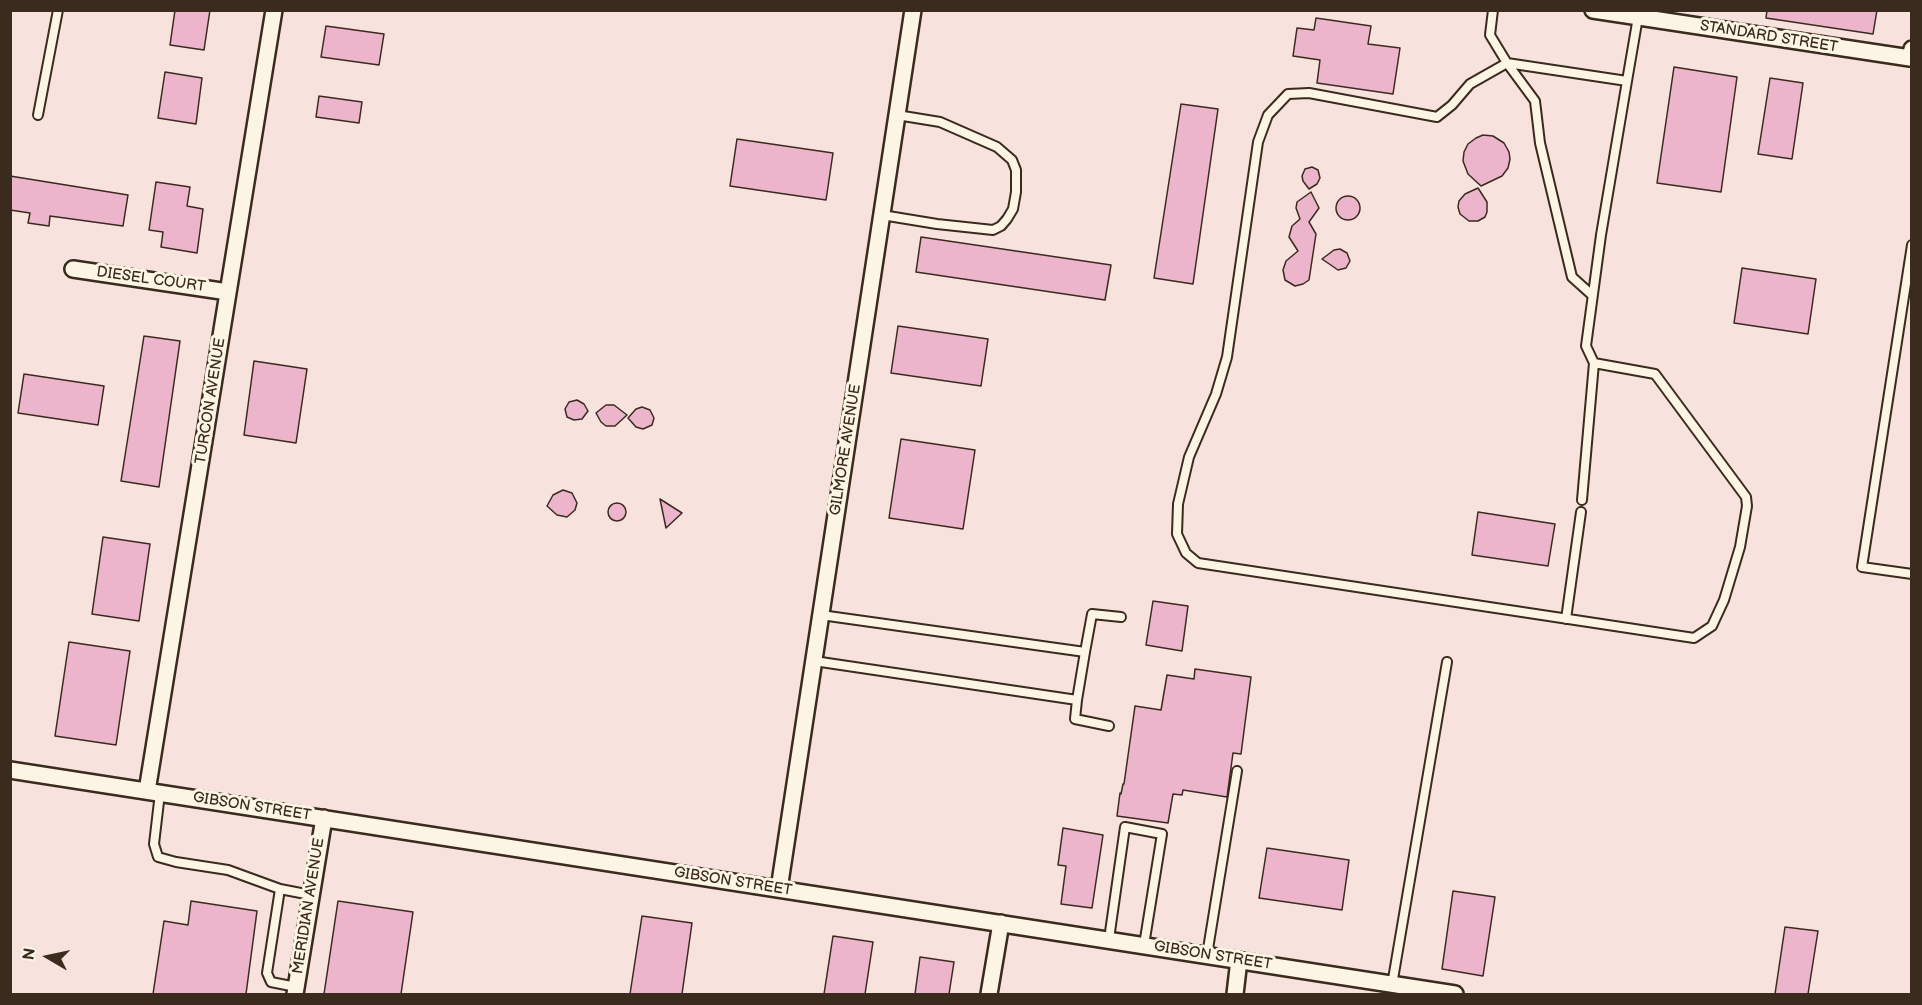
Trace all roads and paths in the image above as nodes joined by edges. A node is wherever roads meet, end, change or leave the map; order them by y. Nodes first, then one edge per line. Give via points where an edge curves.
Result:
1 (58, 10) edge
2 (274, 10) edge
3 (913, 10) edge
4 (1493, 10) edge
5 (1593, 10) edge
6 (1638, 17) junction
7 (1911, 53) edge
8 (1507, 63) junction
9 (1627, 81) junction
10 (38, 115) dead end
11 (897, 115) junction
12 (882, 215) junction
13 (1911, 245) edge
14 (73, 269) dead end
15 (228, 292) junction
16 (1592, 295) junction
17 (1594, 363) junction
18 (1582, 500) dead end
19 (1581, 512) dead end
20 (1911, 574) edge
21 (821, 615) junction
22 (1121, 617) dead end
23 (1566, 619) junction
24 (1085, 652) junction
25 (814, 661) junction
26 (1447, 662) dead end
27 (1077, 700) junction
28 (1108, 726) dead end
29 (10, 770) edge
30 (1237, 771) dead end
31 (153, 792) junction
32 (324, 818) junction
33 (280, 889) junction
34 (779, 889) junction
35 (311, 895) junction
36 (1000, 923) junction
37 (1108, 939) junction
38 (1144, 945) junction
39 (1207, 955) junction
40 (1239, 960) junction
41 (1392, 984) junction
42 (296, 991) edge
43 (989, 994) edge
44 (1235, 994) edge
45 (1455, 994) edge

1 - 10 lane
2 - 15 street, TURCON AVENUE
3 - 11 street, GILMORE AVENUE
4 - 8 lane via 1490,35
5 - 6 street, STANDARD STREET
6 - 7 street, STANDARD STREET
6 - 9 lane
8 - 9 lane
8 - 16 lane via 1534,100 1540,143 1572,277
8 - 23 lane via 1470,84 1437,117 1309,93 1288,94 1268,115 1258,142 1227,357 1189,457 1178,504 1177,534 1186,553 1198,563
9 - 16 lane
11 - 12 street, GILMORE AVENUE
11 - 12 lane via 940,122 997,147 1012,160 1016,192 1007,219 993,230
12 - 21 street, GILMORE AVENUE
13 - 20 lane via 1862,567
14 - 15 street, DIESEL COURT
15 - 31 street, TURCON AVENUE
16 - 17 lane via 1586,346
17 - 18 lane
17 - 23 lane via 1655,374 1746,497 1747,506 1724,600 1712,626 1694,638
19 - 23 lane
21 - 24 lane
21 - 25 street, GILMORE AVENUE
22 - 24 lane via 1092,614
24 - 27 lane
25 - 27 lane
25 - 34 street, GILMORE AVENUE
26 - 41 lane
27 - 28 lane via 1075,719
29 - 31 street, GIBSON STREET
30 - 39 lane
31 - 32 street, GIBSON STREET
31 - 33 lane via 158,857 228,870
32 - 34 street, GIBSON STREET
32 - 35 street, MERIDIAN AVENUE
33 - 35 lane
33 - 42 lane via 267,973 271,982
34 - 36 street, GIBSON STREET
35 - 42 street, MERIDIAN AVENUE
36 - 37 street, GIBSON STREET
36 - 43 street
37 - 38 street, GIBSON STREET
37 - 38 lane via 1125,827 1162,834
38 - 39 street, GIBSON STREET
39 - 40 street, GIBSON STREET
40 - 41 street, GIBSON STREET
40 - 44 street
41 - 45 street, GIBSON STREET

